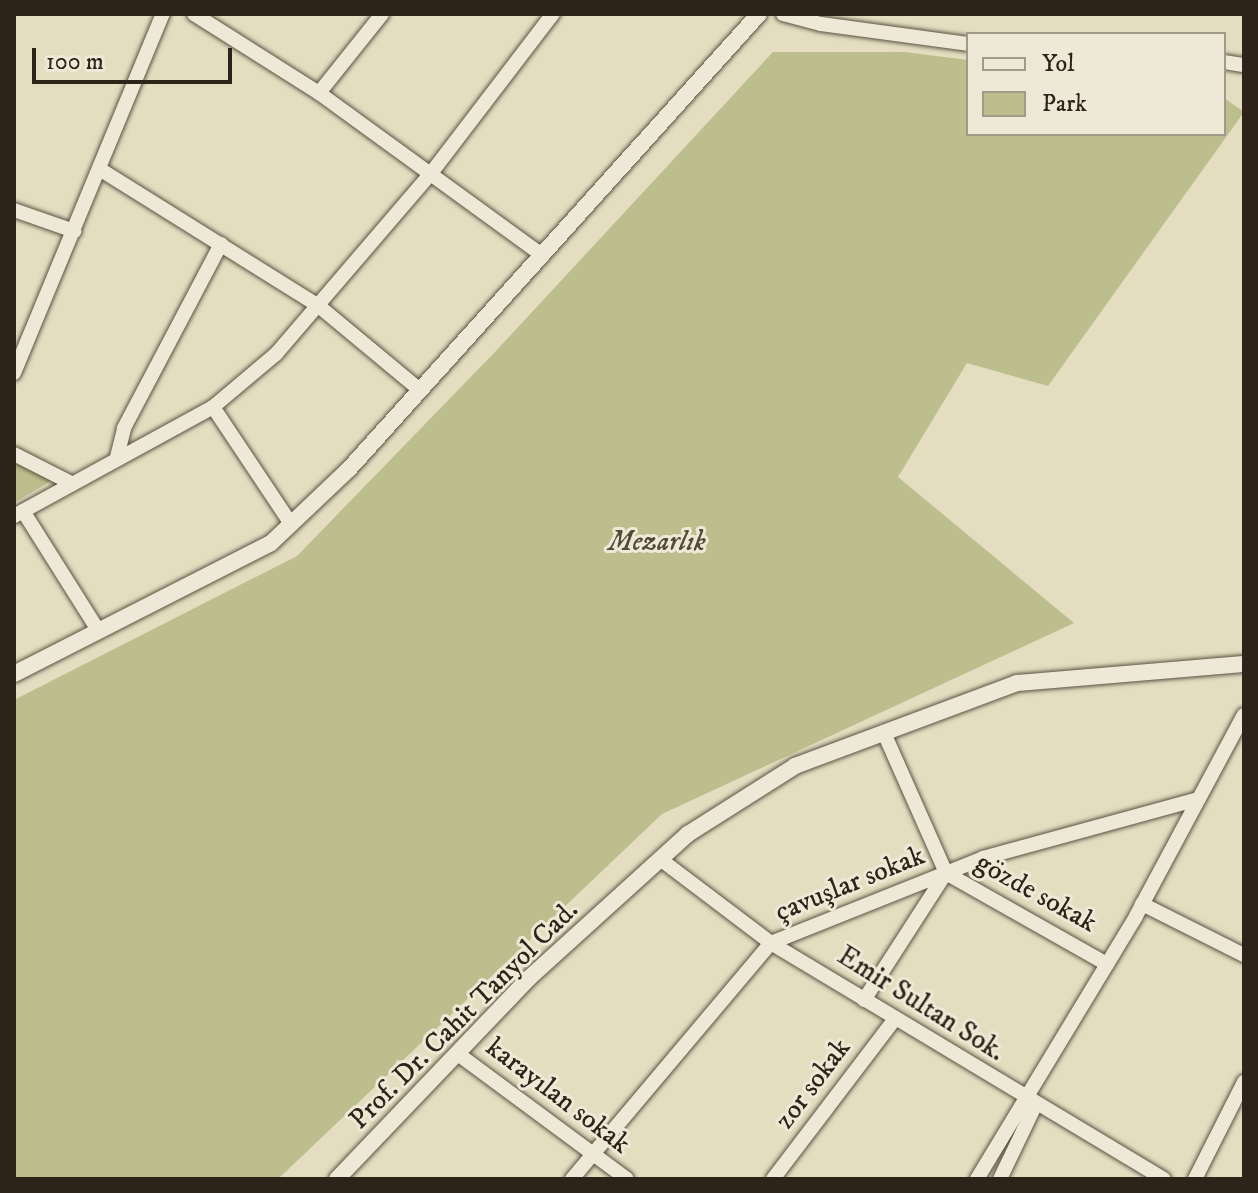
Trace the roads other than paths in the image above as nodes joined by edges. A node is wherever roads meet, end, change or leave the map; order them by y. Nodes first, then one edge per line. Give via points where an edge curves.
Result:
1 (163, 14) edge
2 (194, 14) edge
3 (382, 14) edge
4 (553, 14) edge
5 (759, 14) edge
6 (783, 14) edge
7 (966, 44) edge
8 (319, 93) junction
9 (101, 170) junction
10 (432, 172) junction
11 (14, 210) edge
12 (74, 231) junction
13 (221, 244) junction
14 (542, 255) junction
15 (320, 307) junction
16 (14, 373) edge
17 (420, 390) junction
18 (213, 407) junction
19 (14, 454) edge
20 (117, 457) junction
21 (71, 483) junction
22 (18, 513) edge
23 (291, 524) junction
24 (98, 630) junction
25 (1244, 664) edge
26 (14, 674) edge
27 (1244, 715) edge
28 (884, 733) junction
29 (1198, 799) junction
30 (660, 859) junction
31 (946, 873) junction
32 (1142, 904) junction
33 (771, 943) junction
34 (1244, 955) edge
35 (1107, 964) junction
36 (864, 1000) junction
37 (895, 1019) junction
38 (458, 1054) junction
39 (1244, 1082) edge
40 (1030, 1102) junction
41 (591, 1154) junction
42 (337, 1179) edge
43 (572, 1179) edge
44 (627, 1179) edge
45 (773, 1179) edge
46 (977, 1179) edge
47 (1000, 1179) edge
48 (1163, 1179) edge
49 (1195, 1179) edge

1 - 9 street
2 - 8 street
3 - 8 street
4 - 10 street
5 - 14 street
6 - 7 street
8 - 10 street
9 - 12 street
9 - 13 street
10 - 14 street
10 - 15 street
11 - 12 street
12 - 16 street
13 - 15 street
13 - 20 street via 124,428
14 - 17 street
15 - 17 street
15 - 18 street via 276,354
17 - 23 street
18 - 20 street
18 - 23 street
19 - 21 street
20 - 21 street
21 - 22 street
22 - 24 street
23 - 24 street via 271,543
24 - 26 street
25 - 28 street, Prof. Dr. Cahit Tanyol Cad. via 1017,683
27 - 29 street, gözde sokak
28 - 30 street, Prof. Dr. Cahit Tanyol Cad. via 795,766 688,834
28 - 31 street, gözde sokak
29 - 31 street, çavuşlar sokak
29 - 32 street, gözde sokak
30 - 33 street, Emir Sultan Sok.
30 - 38 street, Prof. Dr. Cahit Tanyol Cad. via 528,979
31 - 33 street, çavuşlar sokak
31 - 35 street, gözde sokak
31 - 36 street
32 - 34 street, gözde sokak
32 - 35 street, gözde sokak
33 - 36 street, Emir Sultan Sok.
33 - 41 street, çavuşlar sokak
35 - 40 street, gözde sokak
36 - 37 street, Emir Sultan Sok.
37 - 40 street, Emir Sultan Sok.
37 - 45 street, zor sokak
38 - 41 street, karayılan sokak
38 - 42 street, Prof. Dr. Cahit Tanyol Cad.
39 - 49 street
40 - 46 street, gözde sokak
40 - 47 street, gözde sokak
40 - 48 street, Emir Sultan Sok.
41 - 43 street, çavuşlar sokak
41 - 44 street, karayılan sokak

